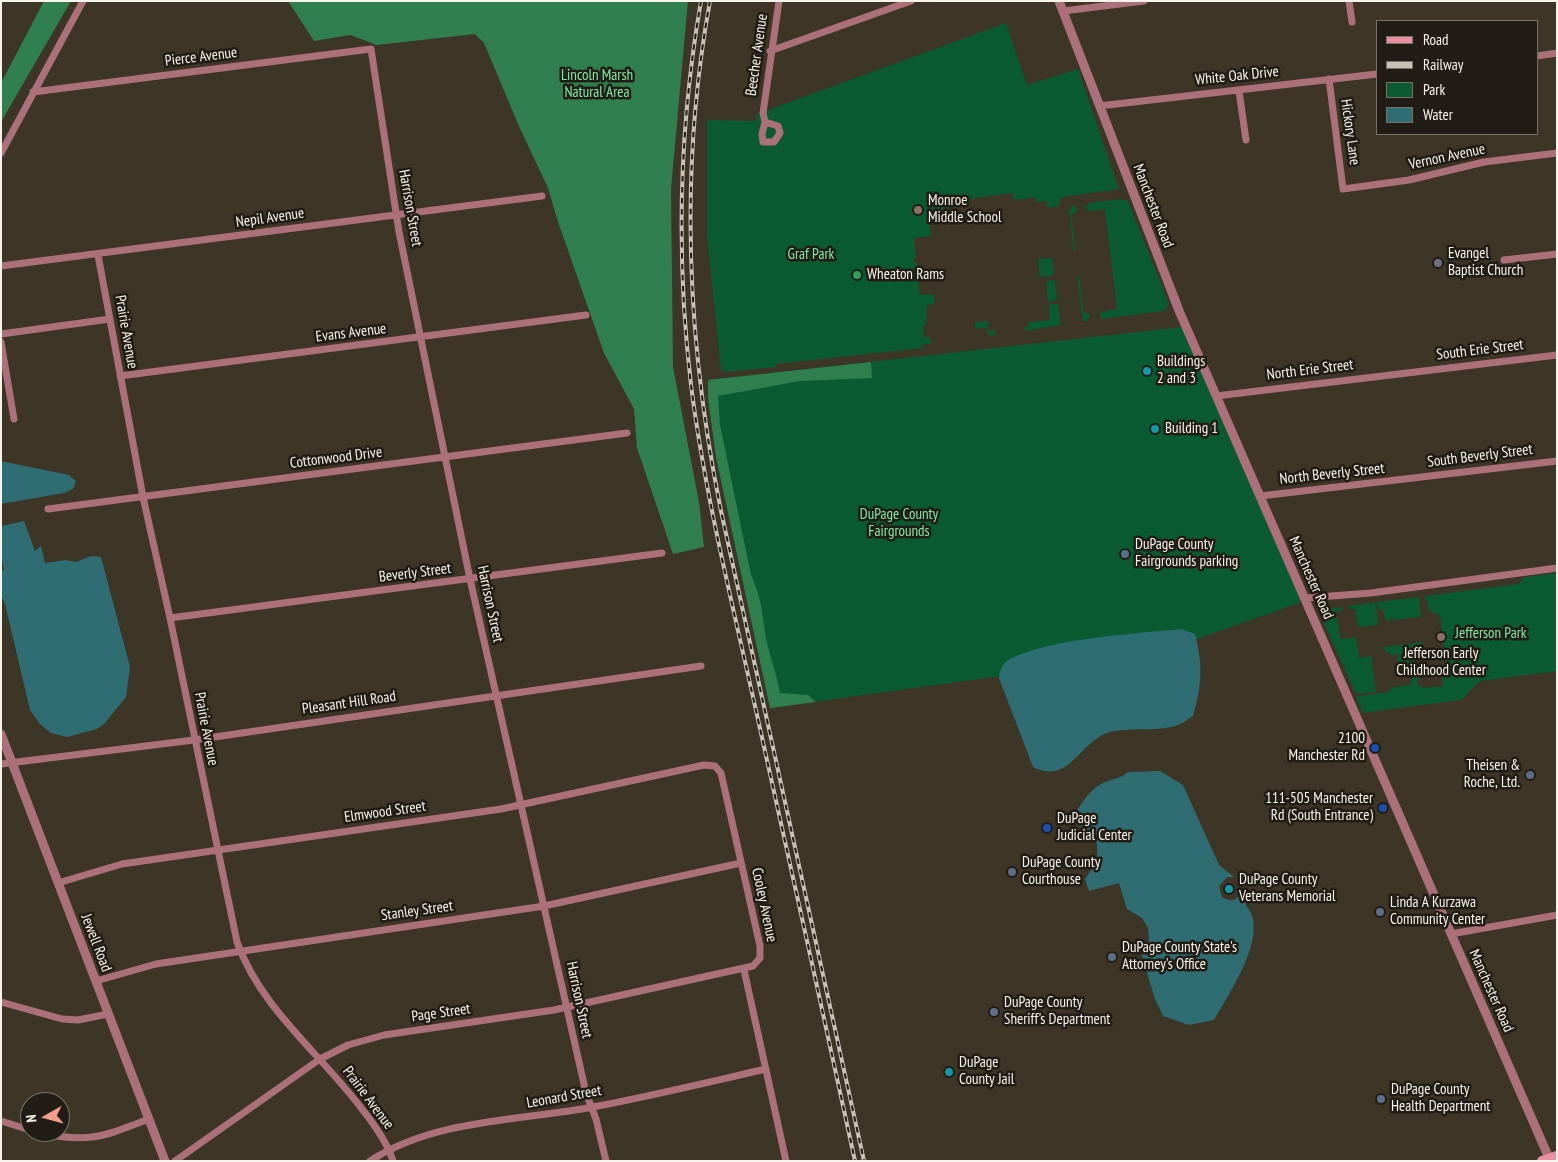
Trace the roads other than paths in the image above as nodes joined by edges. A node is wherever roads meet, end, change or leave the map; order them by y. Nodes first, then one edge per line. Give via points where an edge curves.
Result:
1 (83, 1) edge
2 (779, 1) edge
3 (911, 1) edge
4 (1059, 1) edge
5 (1144, 1) edge
6 (1350, 1) edge
7 (1063, 12) junction
8 (1352, 22) dead end
9 (371, 49) joint
10 (770, 51) junction
11 (1557, 53) edge
12 (1538, 56) edge
13 (1376, 74) edge
14 (1329, 79) junction
15 (1239, 91) junction
16 (33, 92) junction
17 (1100, 106) junction
18 (765, 122) dead end
19 (1246, 140) dead end
20 (1, 153) edge
21 (1557, 153) edge
22 (1343, 189) joint
23 (542, 196) dead end
24 (396, 215) junction
25 (1557, 254) edge
26 (98, 255) junction
27 (1504, 260) dead end
28 (1, 266) edge
29 (586, 314) dead end
30 (110, 319) junction
31 (1, 334) edge
32 (421, 338) junction
33 (1, 342) edge
34 (1557, 355) edge
35 (1407, 372) joint
36 (120, 376) junction
37 (1216, 396) junction
38 (14, 419) dead end
39 (628, 433) dead end
40 (446, 458) junction
41 (1557, 461) edge
42 (1408, 479) joint
43 (1260, 496) junction
44 (143, 497) junction
45 (48, 509) dead end
46 (662, 553) dead end
47 (1557, 568) edge
48 (470, 579) junction
49 (1305, 598) junction
50 (170, 618) junction
51 (701, 666) dead end
52 (496, 696) junction
53 (1, 734) edge
54 (194, 740) junction
55 (12, 763) junction
56 (1, 764) edge
57 (715, 766) joint
58 (520, 805) junction
59 (216, 850) junction
60 (742, 863) junction
61 (58, 883) junction
62 (544, 906) junction
63 (1557, 915) edge
64 (1451, 934) junction
65 (240, 952) junction
66 (744, 970) junction
67 (96, 981) junction
68 (1, 1002) edge
69 (566, 1007) junction
70 (108, 1014) junction
71 (320, 1059) junction
72 (766, 1068) junction
73 (592, 1107) junction
74 (149, 1119) junction
75 (1, 1121) edge
76 (20, 1127) edge
77 (70, 1138) edge
78 (389, 1150) junction
79 (1549, 1159) edge
80 (165, 1161) edge
81 (175, 1161) edge
82 (370, 1161) edge
83 (393, 1161) edge
84 (606, 1161) edge
85 (786, 1161) edge

1 - 16 street
2 - 10 street, Beecher Avenue
3 - 10 street
4 - 7 street, Manchester Road
5 - 7 street
6 - 8 street
7 - 17 street, Manchester Road
9 - 16 street, Pierce Avenue
9 - 24 street, Harrison Street
10 - 18 street, Beecher Avenue via 763,113
11 - 12 street
13 - 14 street, White Oak Drive
14 - 15 street, White Oak Drive
14 - 22 street, Hickory Lane
15 - 17 street, White Oak Drive
15 - 19 street
16 - 20 street
17 - 37 street, Manchester Road via 1180,313
21 - 22 street, Vernon Avenue via 1484,162 1409,180
23 - 24 street, Nepil Avenue
24 - 26 street, Nepil Avenue
24 - 32 street, Harrison Street
25 - 27 street
26 - 28 street, Nepil Avenue
26 - 30 street, Prairie Avenue
29 - 32 street, Evans Avenue
30 - 31 street
30 - 36 street, Prairie Avenue
32 - 36 street, Evans Avenue
32 - 40 street, Harrison Street
33 - 38 street
34 - 35 street, South Erie Street
35 - 37 street, North Erie Street
36 - 44 street, Prairie Avenue
37 - 43 street, Manchester Road
39 - 40 street, Cottonwood Drive
40 - 44 street, Cottonwood Drive
40 - 48 street, Harrison Street
41 - 42 street, South Beverly Street
42 - 43 street, North Beverly Street
43 - 49 street, Manchester Road
44 - 45 street, Cottonwood Drive
44 - 50 street, Prairie Avenue
46 - 48 street, Beverly Street
47 - 49 street
48 - 50 street, Beverly Street
48 - 52 street, Harrison Street
49 - 64 street, Manchester Road
50 - 54 street, Prairie Avenue
51 - 52 street, Pleasant Hill Road
52 - 54 street, Pleasant Hill Road
52 - 58 street, Harrison Street
53 - 55 street, Jewell Road
54 - 55 street, Pleasant Hill Road
54 - 59 street, Prairie Avenue
55 - 56 street, Pleasant Hill Road
55 - 61 street, Jewell Road
57 - 58 street, Elmwood Street via 692,768
57 - 60 street, Cooley Avenue via 723,779
58 - 59 street, Elmwood Street
58 - 62 street, Harrison Street
59 - 61 street, Elmwood Street via 122,864
59 - 65 street, Prairie Avenue
60 - 62 street, Stanley Street
60 - 66 street, Cooley Avenue via 760,946 760,958
61 - 67 street, Jewell Road
62 - 65 street, Stanley Street
62 - 69 street, Harrison Street
63 - 64 street
64 - 79 street, Manchester Road
65 - 67 street, Stanley Street via 156,964
65 - 71 street, Prairie Avenue via 270,1003
66 - 69 street, Page Street
66 - 72 street
67 - 70 street, Jewell Road
68 - 70 street via 62,1019 78,1020
69 - 71 street, Page Street via 384,1035 348,1045
69 - 73 street, Harrison Street
70 - 74 street, Jewell Road
71 - 78 street, Prairie Avenue via 357,1103
71 - 81 street, Page Street
72 - 73 street, Leonard Street
72 - 85 street
73 - 78 street, Leonard Street via 446,1130
73 - 84 street, Harrison Street
74 - 77 street via 91,1139
74 - 80 street, Jewell Road
75 - 76 street
78 - 82 street, Leonard Street
78 - 83 street, Prairie Avenue

